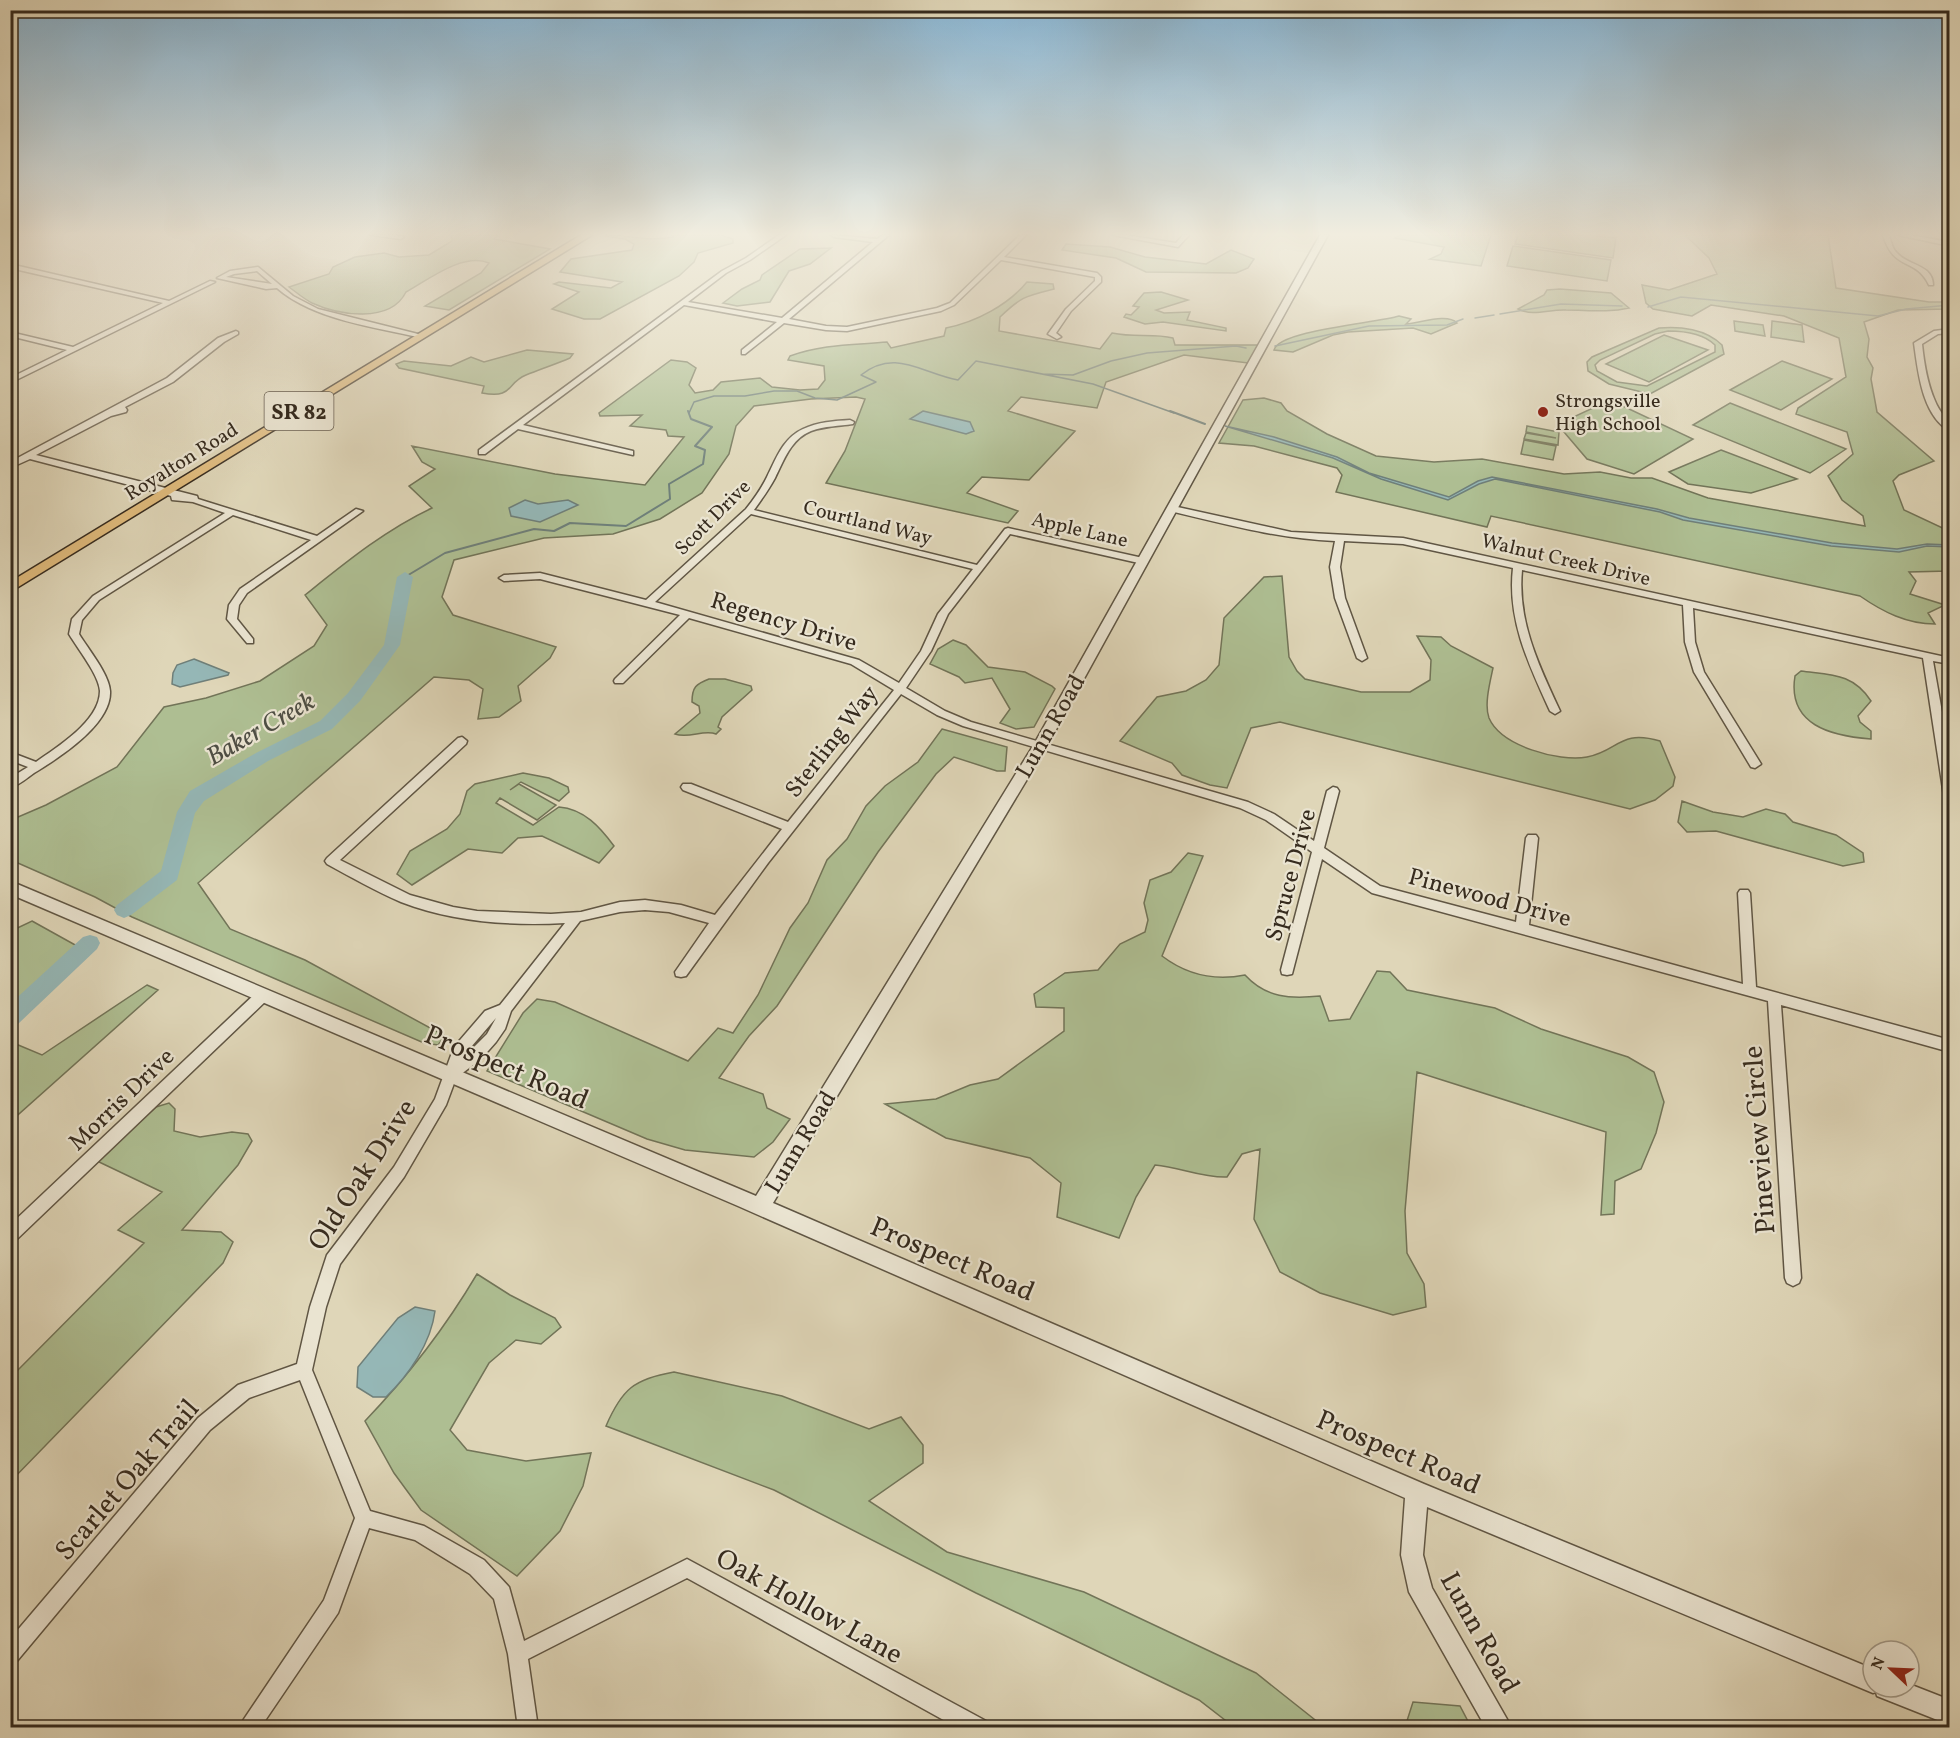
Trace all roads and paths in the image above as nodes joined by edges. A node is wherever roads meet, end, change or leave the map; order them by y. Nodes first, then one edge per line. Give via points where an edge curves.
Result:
1 (144, 316) edge
2 (341, 316) edge
3 (454, 316) edge
4 (665, 316) edge
5 (756, 316) edge
6 (789, 316) edge
7 (908, 316) edge
8 (1064, 316) edge
9 (1279, 316) edge
10 (783, 321) junction
11 (1950, 331) edge
12 (236, 333) dead end
13 (10, 334) edge
14 (422, 336) junction
15 (1058, 337) dead end
16 (75, 350) junction
17 (745, 352) dead end
18 (10, 381) edge
19 (850, 422) dead end
20 (517, 426) junction
21 (1950, 429) edge
22 (482, 452) dead end
23 (630, 453) dead end
24 (30, 456) junction
25 (10, 466) edge
26 (171, 494) junction
27 (1173, 509) junction
28 (359, 511) dead end
29 (749, 511) junction
30 (231, 513) junction
31 (1008, 531) joint
32 (318, 539) junction
33 (1340, 540) junction
34 (1143, 561) junction
35 (1518, 567) junction
36 (979, 568) junction
37 (504, 578) dead end
38 (10, 588) edge
39 (648, 603) junction
40 (1688, 604) junction
41 (687, 614) junction
42 (250, 641) dead end
43 (1362, 658) dead end
44 (1928, 658) junction
45 (1950, 661) edge
46 (619, 681) dead end
47 (900, 687) junction
48 (1555, 711) dead end
49 (462, 741) dead end
50 (1040, 746) junction
51 (10, 756) edge
52 (1755, 764) dead end
53 (36, 766) junction
54 (10, 784) edge
55 (687, 787) dead end
56 (1333, 791) dead end
57 (1950, 796) edge
58 (790, 827) junction
59 (1532, 838) dead end
60 (1318, 851) junction
61 (10, 887) edge
62 (1744, 893) dead end
63 (576, 918) junction
64 (717, 921) junction
65 (1522, 928) junction
66 (1287, 970) dead end
67 (681, 972) dead end
68 (1750, 991) junction
69 (263, 994) junction
70 (1774, 998) junction
71 (1950, 1046) edge
72 (451, 1074) junction
73 (760, 1207) junction
74 (10, 1236) edge
75 (1793, 1278) dead end
76 (304, 1370) junction
77 (1417, 1492) junction
78 (364, 1518) junction
79 (10, 1654) edge
80 (518, 1654) junction
81 (1861, 1677) edge
82 (1916, 1699) edge
83 (1950, 1713) edge
84 (248, 1728) edge
85 (528, 1728) edge
86 (979, 1728) edge
87 (1500, 1728) edge

1 - 16 street
2 - 14 street
3 - 14 main road, Royalton Road / SR 82
4 - 20 street
5 - 10 street
6 - 10 street
7 - 10 street via 847,328
8 - 15 street via 1052,334
9 - 27 street, Lunn Road
10 - 17 street
11 - 21 street via 1936,332 1918,343 1930,396 1943,424
12 - 24 street via 221,340 177,376 122,408 110,409 109,414
13 - 16 street
14 - 26 main road, Royalton Road / SR 82
16 - 18 street
19 - 29 street, Scott Drive via 821,425 794,436 784,447 762,496
20 - 22 street
20 - 23 street
24 - 25 street
24 - 26 street
26 - 30 street
26 - 38 main road, Royalton Road / SR 82
27 - 33 street, Walnut Creek Drive via 1291,534
27 - 34 street, Lunn Road
28 - 32 street
29 - 36 street, Courtland Way
29 - 39 street, Scott Drive
30 - 32 street
30 - 53 street via 110,588 82,611 74,634 103,685 104,702 80,734
31 - 34 street, Apple Lane
31 - 36 street, Sterling Way
32 - 42 street via 249,585 238,597 233,624
33 - 35 street, Walnut Creek Drive via 1403,541
33 - 43 street via 1335,567 1340,598
34 - 50 street, Lunn Road
35 - 40 street, Walnut Creek Drive
35 - 48 street via 1517,596 1524,638
36 - 47 street, Sterling Way via 943,614 938,629
37 - 39 street, Regency Drive via 540,576
39 - 41 street, Regency Drive
40 - 44 street, Walnut Creek Drive
40 - 52 street via 1690,642 1699,672
41 - 46 street
41 - 47 street, Regency Drive via 855,662
44 - 45 street, Walnut Creek Drive
44 - 57 street
47 - 50 street, Regency Drive via 967,724
47 - 58 street, Sterling Way
49 - 63 street via 332,861 384,889 447,911 489,917
50 - 60 street, Pinewood Drive via 1244,805 1270,817
50 - 73 street, Lunn Road
51 - 53 street
53 - 54 street
55 - 58 street
56 - 60 street, Spruce Drive
58 - 64 street, Sterling Way
59 - 65 street
60 - 65 street, Pinewood Drive via 1376,890
60 - 66 street, Spruce Drive
61 - 69 street, Prospect Road
62 - 68 street
63 - 64 street via 643,904 676,906
63 - 72 street via 505,1009 503,1022 471,1060
64 - 67 street, Sterling Way
65 - 68 street, Pinewood Drive
68 - 70 street, Pinewood Drive
69 - 72 street, Prospect Road
69 - 74 street, Morris Drive
70 - 71 street, Pinewood Drive
70 - 75 street, Pineview Circle
72 - 73 street, Prospect Road
72 - 76 street, Old Oak Drive via 441,1101 399,1172 333,1260
73 - 77 street, Prospect Road
76 - 78 street
76 - 79 street, Scarlet Oak Trail via 244,1391 204,1424
77 - 81 street, Prospect Road
77 - 87 street, Lunn Road via 1412,1555 1421,1592
78 - 80 street via 417,1532 477,1567 502,1594
78 - 84 street via 332,1606
80 - 85 street
80 - 86 street, Oak Hollow Lane via 687,1569
82 - 83 street

